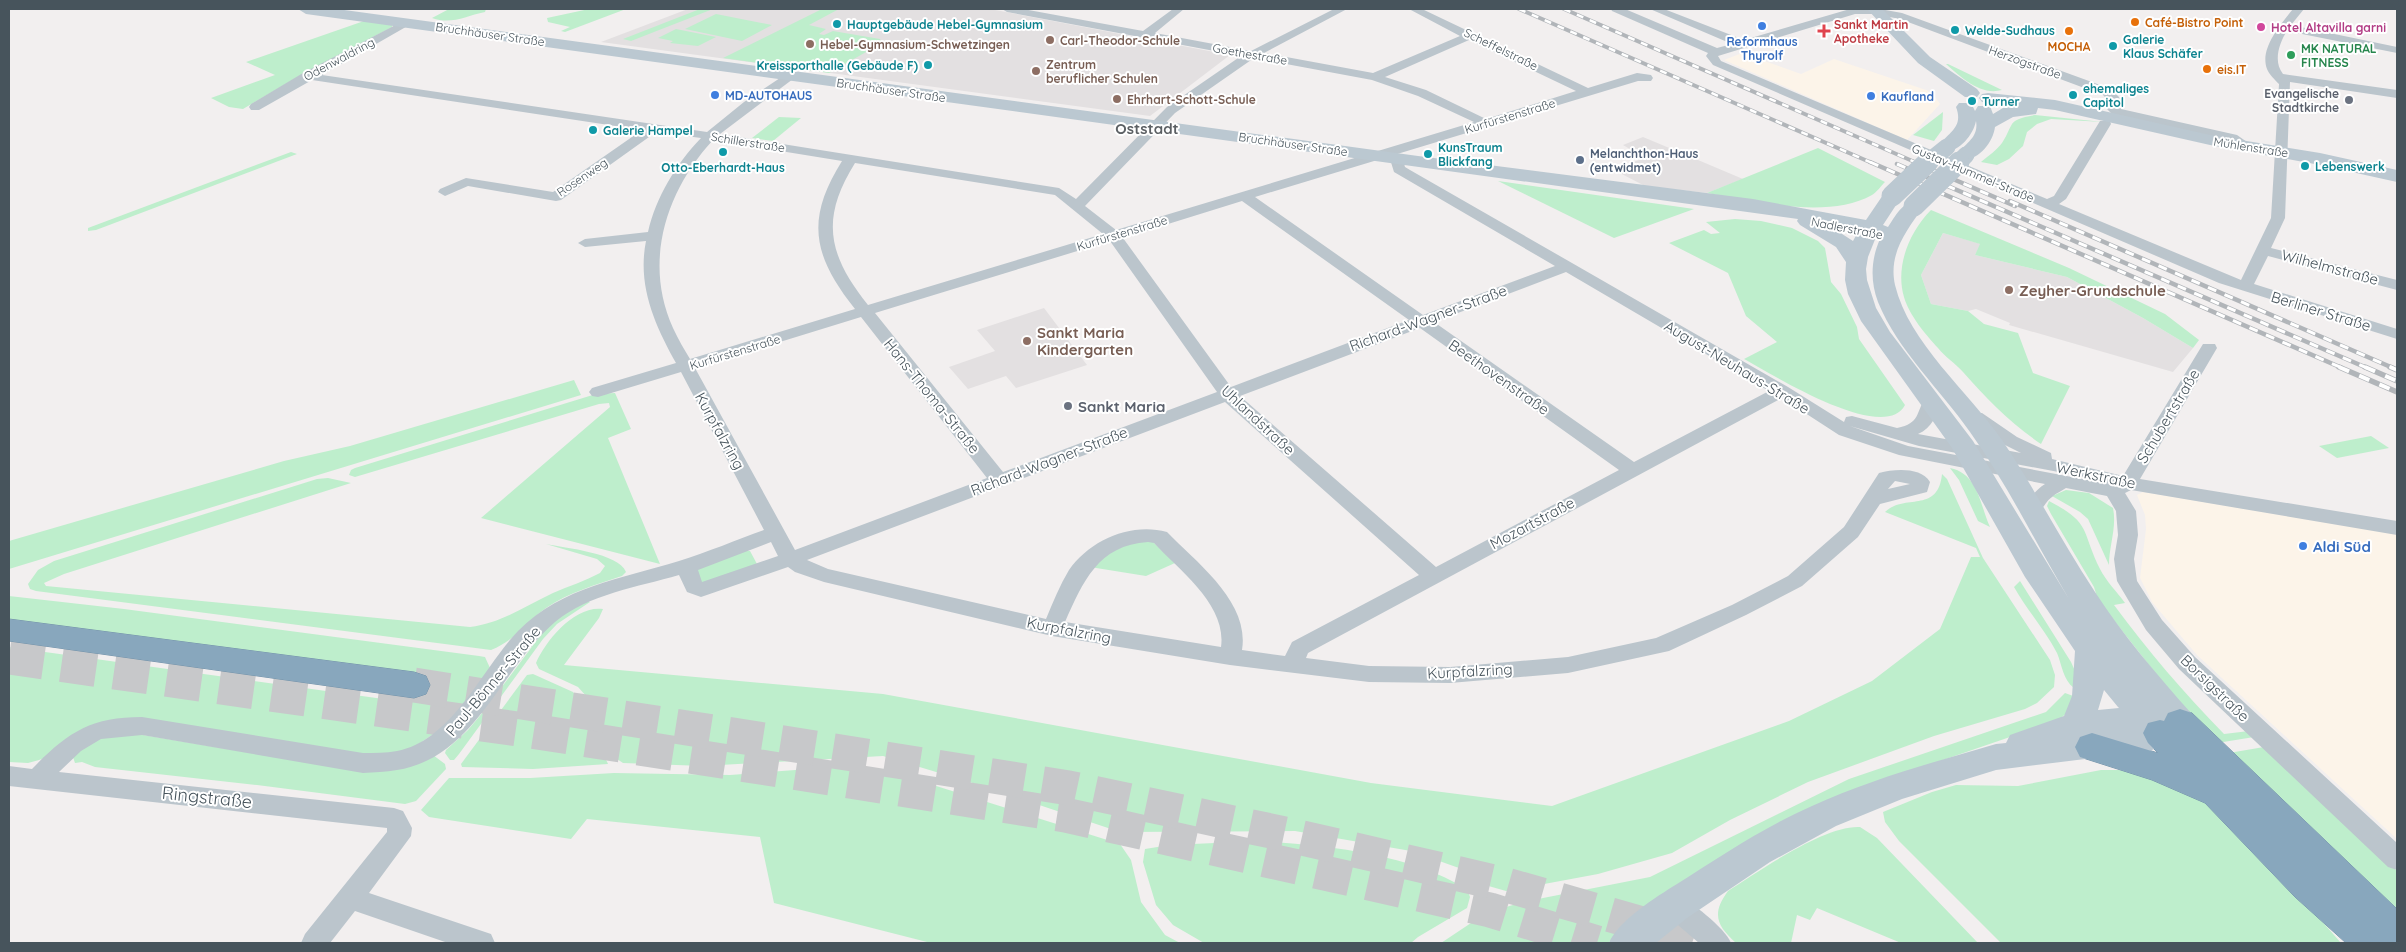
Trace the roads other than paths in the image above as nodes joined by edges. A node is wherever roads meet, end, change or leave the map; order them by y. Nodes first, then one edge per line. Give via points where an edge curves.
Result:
1 (306, 9) edge
2 (1007, 9) edge
3 (1052, 9) edge
4 (1179, 9) edge
5 (1342, 9) edge
6 (1414, 9) edge
7 (1616, 9) edge
8 (1655, 9) edge
9 (2299, 9) edge
10 (1844, 10) edge
11 (1874, 10) edge
12 (1042, 15) junction
13 (407, 22) junction
14 (385, 26) junction
15 (2284, 27) junction
16 (1145, 35) junction
17 (1471, 35) junction
18 (1743, 44) junction
19 (2397, 50) edge
20 (1716, 52) junction
21 (1254, 54) junction
22 (307, 76) junction
23 (789, 76) junction
24 (1374, 77) junction
25 (2280, 77) junction
26 (1647, 78) dead end
27 (1587, 92) junction
28 (2397, 94) edge
29 (1963, 98) junction
30 (255, 107) dead end
31 (1986, 111) junction
32 (2105, 120) junction
33 (1485, 123) junction
34 (1155, 126) junction
35 (653, 128) junction
36 (711, 136) junction
37 (2247, 147) junction
38 (2282, 152) junction
39 (1376, 156) junction
40 (851, 158) junction
41 (1397, 159) junction
42 (2397, 176) edge
43 (445, 192) dead end
44 (1244, 196) junction
45 (1892, 196) junction
46 (2047, 205) junction
47 (1077, 206) junction
48 (1811, 218) junction
49 (1869, 230) junction
50 (654, 236) junction
51 (1114, 236) junction
52 (1891, 236) junction
53 (585, 243) dead end
54 (2262, 250) junction
55 (1855, 260) junction
56 (1566, 267) junction
57 (2397, 285) edge
58 (2245, 288) junction
59 (866, 312) junction
60 (1420, 321) junction
61 (2397, 334) edge
62 (2209, 348) dead end
63 (685, 367) junction
64 (598, 392) dead end
65 (1782, 392) junction
66 (1226, 394) junction
67 (1932, 401) junction
68 (1799, 402) junction
69 (1968, 411) junction
70 (1894, 434) junction
71 (1986, 461) junction
72 (1632, 470) junction
73 (2081, 470) junction
74 (999, 480) junction
75 (2062, 482) junction
76 (2121, 487) junction
77 (1873, 499) dead end
78 (2032, 510) junction
79 (2397, 528) edge
80 (776, 533) junction
81 (790, 559) junction
82 (686, 566) junction
83 (1433, 576) junction
84 (1052, 628) junction
85 (9, 630) edge
86 (2090, 650) junction
87 (1230, 657) junction
88 (1292, 664) junction
89 (414, 685) tunnel mouth
90 (2162, 725) junction
91 (2084, 737) junction
92 (9, 776) edge
93 (38, 778) junction
94 (2219, 795) junction
95 (2397, 859) edge
96 (2308, 885) junction
97 (351, 898) junction
98 (1674, 906) junction
99 (2397, 935) edge
100 (314, 943) edge
101 (482, 943) edge
102 (1628, 943) edge
103 (1718, 943) edge
104 (2351, 943) edge
105 (2373, 943) edge

1 - 14 main road, Bruchhäuser Straße
2 - 12 street, Goethestraße
3 - 12 street
4 - 16 street
5 - 21 street
6 - 17 street, Scheffelstraße
7 - 20 street
8 - 18 street
9 - 15 street
10 - 11 street
10 - 18 street
11 - 29 main road
11 - 37 street, Herzogstraße via 1902,16 2107,92 2118,102 2113,109 2117,112 2232,138
12 - 16 street, Goethestraße
13 - 14 main road, Bruchhäuser Straße
13 - 14 main road, Odenwaldring via 426,11
13 - 23 main road, Bruchhäuser Straße
14 - 22 street, Odenwaldring
15 - 19 street
15 - 25 street via 2272,49 2272,68
16 - 21 street, Goethestraße
17 - 24 street
17 - 27 street, Scheffelstraße
18 - 20 street
20 - 46 street, Gustav-Hummel-Straße via 1712,56 1717,63
21 - 24 street, Goethestraße
21 - 34 street via 1171,110
22 - 30 street, Odenwaldring
22 - 35 street, Schillerstraße
23 - 34 main road, Bruchhäuser Straße
23 - 36 street, Kurpfalzring
24 - 33 street, Goethestraße via 1422,93
25 - 28 street
25 - 38 street via 2285,84
26 - 27 street, Kurfürstenstraße via 1637,77
27 - 33 street, Kurfürstenstraße
29 - 31 main road
29 - 45 main road, bridge via 1968,118 1960,137
31 - 32 main road, Mühlenstraße via 2002,114 2018,110 2057,111
31 - 32 main road, Mühlenstraße via 2055,105
31 - 52 main road, bridge via 1980,141 1914,206
32 - 37 main road, Mühlenstraße
32 - 46 street via 2059,199
33 - 39 street, Kurfürstenstraße
34 - 39 main road, Bruchhäuser Straße
34 - 47 street
35 - 36 street, Schillerstraße
35 - 43 street, Rosenweg via 556,197 466,182
36 - 40 street, Schillerstraße
36 - 50 street, Kurpfalzring via 687,162 665,201
37 - 38 main road, Mühlenstraße
38 - 42 main road, Mühlenstraße
38 - 54 street via 2278,218
39 - 41 main road, Nadlerstraße
39 - 44 street, Kurfürstenstraße
40 - 47 street, Schillerstraße via 1059,192
40 - 59 street, Hans-Thoma-Straße via 834,184 824,218 825,243 832,264
41 - 48 main road, Nadlerstraße via 1696,199
41 - 56 street, August-Neuhaus-Straße via 1399,169 1405,174
44 - 51 street, Kurfürstenstraße
44 - 60 street, Beethovenstraße
45 - 48 main road via 1864,209
45 - 49 main road
46 - 58 street, Gustav-Hummel-Straße
47 - 51 street, Schillerstraße
48 - 49 main road, Nadlerstraße
48 - 55 main road via 1844,243
49 - 52 main road, Nadlerstraße
49 - 55 main road
50 - 53 street
50 - 63 street, Kurpfalzring via 651,265 655,298 665,328
51 - 59 street, Kurfürstenstraße
51 - 66 street, Uhlandstraße
52 - 69 main road via 1884,250 1882,267 1890,304 1908,335
54 - 57 street, Wilhelmstraße
54 - 58 street
55 - 67 main road via 1857,285 1864,305
56 - 60 street, Richard-Wagner-Straße
56 - 65 street, August-Neuhaus-Straße
58 - 61 street, Berliner Straße
59 - 63 street, Kurfürstenstraße
59 - 74 street, Hans-Thoma-Straße
60 - 66 street, Richard-Wagner-Straße
60 - 72 street, Beethovenstraße
62 - 76 street, Schubertstraße
63 - 64 street, Kurfürstenstraße
63 - 80 street, Kurpfalzring
65 - 68 street, August-Neuhaus-Straße
65 - 72 street, Mozartstraße
66 - 74 street, Richard-Wagner-Straße
66 - 83 street, Uhlandstraße
67 - 70 street via 1928,417 1919,428
67 - 71 main road
68 - 70 street, Werkstraße
68 - 71 street, August-Neuhaus-Straße via 1822,418 1864,439 1905,451
69 - 71 main road
69 - 73 street via 2023,448
70 - 71 street, Werkstraße
71 - 73 street, Werkstraße
71 - 75 street, August-Neuhaus-Straße
71 - 78 main road
71 - 86 main road via 2046,586
72 - 83 street, Mozartstraße
73 - 76 street, Werkstraße
74 - 81 street, Richard-Wagner-Straße
75 - 76 street, August-Neuhaus-Straße
75 - 78 street via 2044,493
76 - 79 street, Werkstraße
76 - 95 street, Borsigstraße via 2128,535 2124,559 2127,581 2154,625 2187,663
77 - 88 street, Kurpfalzring via 1851,532 1795,581 1661,645 1568,665 1450,674 1368,674
78 - 90 main road via 2073,582 2133,669
80 - 81 street, Kurpfalzring
80 - 82 street, Paul-Bönner-Straße
81 - 82 street, Richard-Wagner-Straße via 701,590 694,587
81 - 84 street, Kurpfalzring via 824,574
82 - 93 street, Paul-Bönner-Straße via 597,591 554,612 510,656 452,734 409,758 379,764 363,763 142,726 117,725 84,737
83 - 88 street, Mozartstraße via 1300,648
84 - 87 street, Kurpfalzring
84 - 87 street via 1078,574 1091,559 1112,544 1148,534 1160,537 1223,606 1232,628
85 - 89 highway
86 - 90 main road
86 - 91 main road
87 - 88 street, Kurpfalzring
90 - 91 main road via 2138,741
90 - 94 highway
90 - 99 highway
91 - 94 highway
91 - 98 main road via 1996,757 1894,788 1824,816 1758,851
92 - 93 street, Ringstraße
93 - 97 street, Ringstraße via 394,818 400,828 399,836
94 - 96 highway
96 - 104 highway
96 - 105 highway
97 - 100 street
97 - 101 street
98 - 102 main road
98 - 103 street

